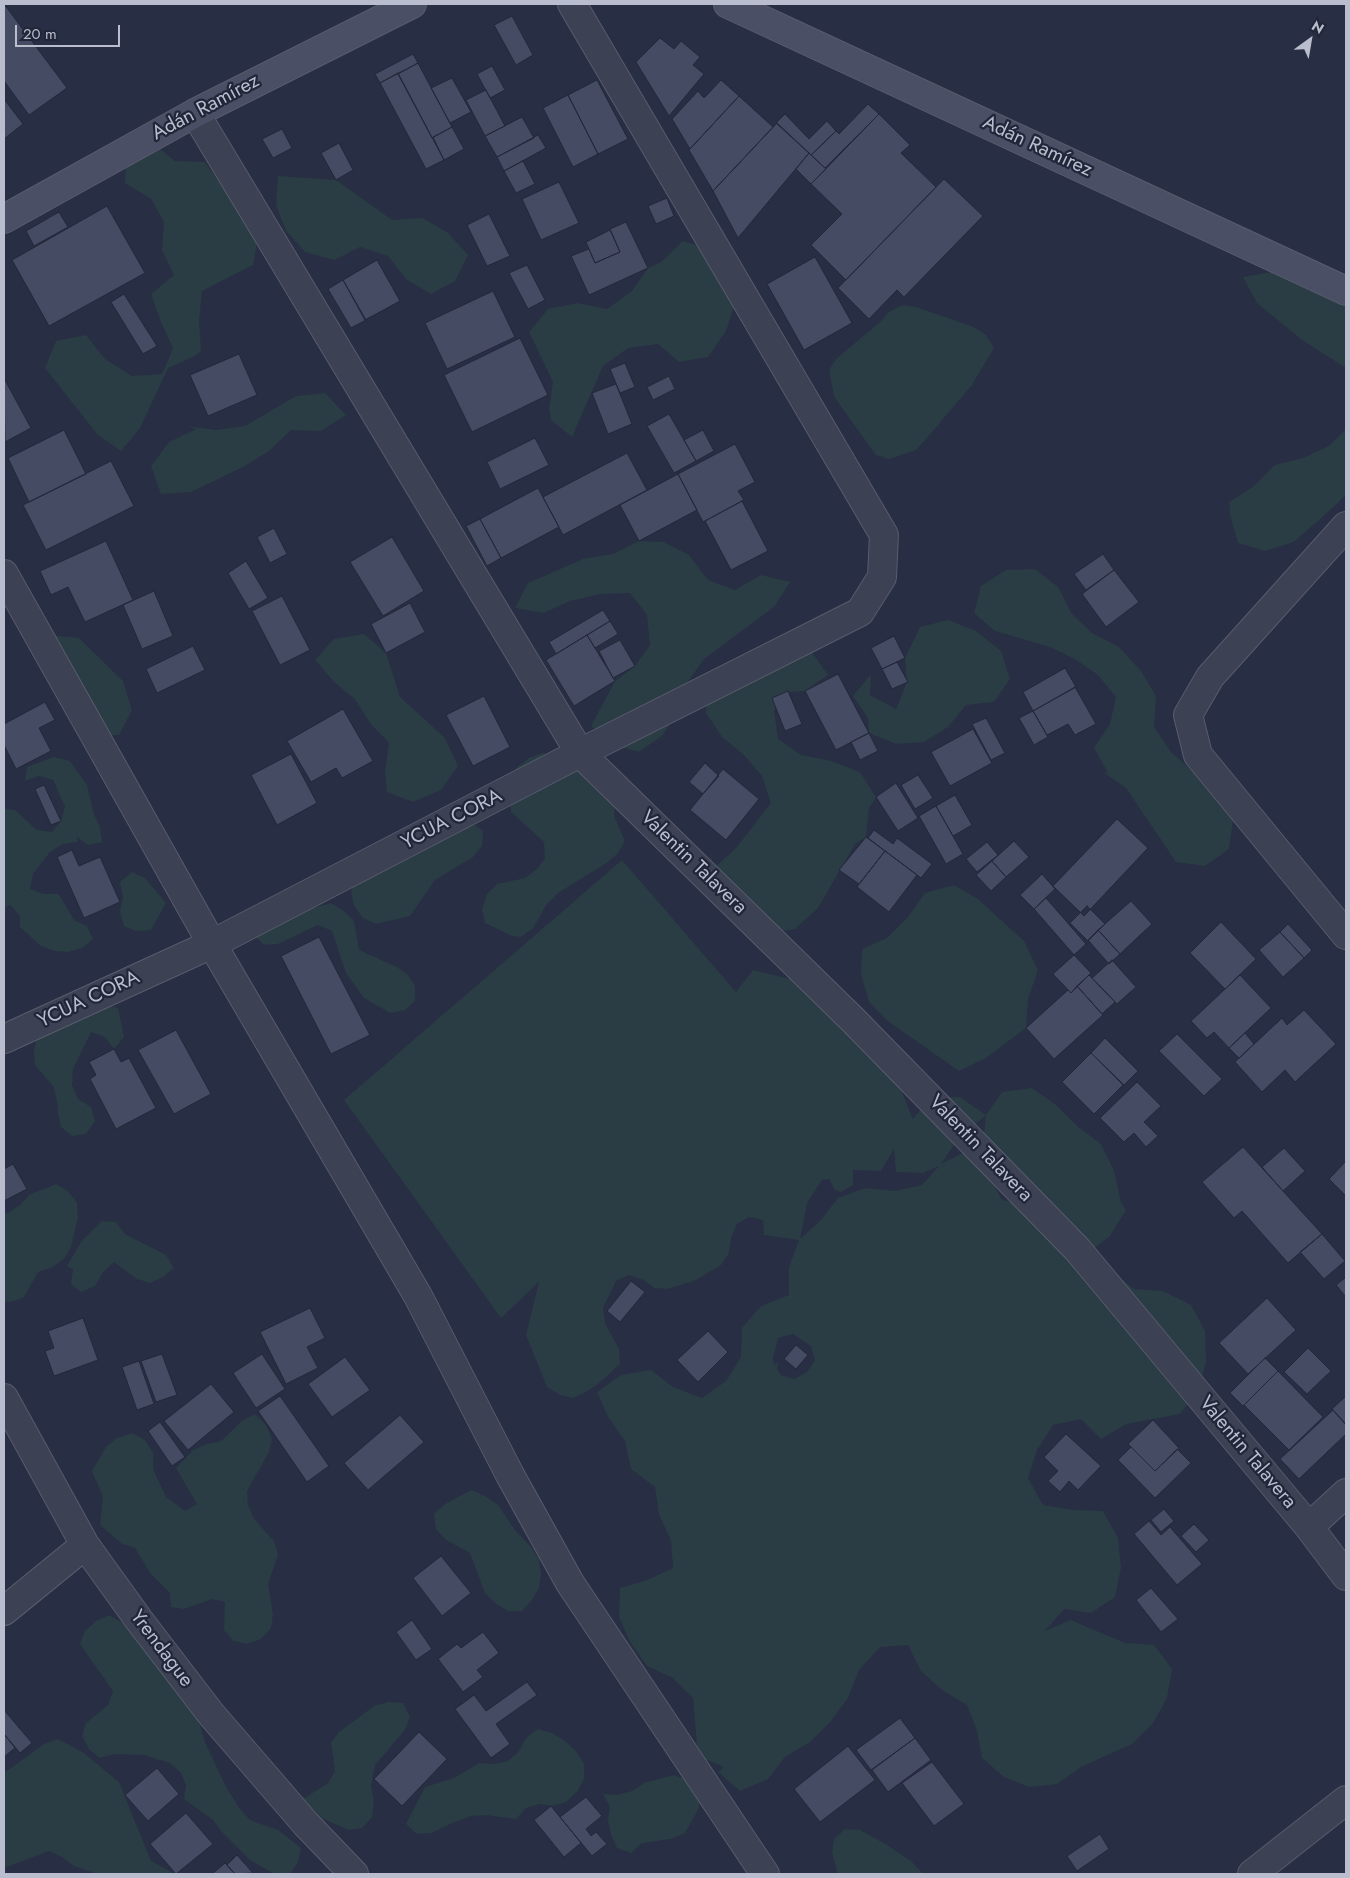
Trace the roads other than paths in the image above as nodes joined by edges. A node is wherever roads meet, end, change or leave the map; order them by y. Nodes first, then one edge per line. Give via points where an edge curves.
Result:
1 (412, 4) edge
2 (572, 4) edge
3 (728, 4) edge
4 (195, 113) junction
5 (4, 219) edge
6 (1346, 291) edge
7 (1346, 526) edge
8 (4, 574) edge
9 (580, 753) junction
10 (1346, 935) edge
11 (212, 944) junction
12 (4, 1040) edge
13 (4, 1398) edge
14 (1346, 1493) edge
15 (1309, 1527) junction
16 (85, 1545) junction
17 (1346, 1576) edge
18 (4, 1611) edge
19 (1346, 1800) edge
20 (354, 1874) edge
21 (765, 1874) edge
22 (1252, 1874) edge

1 - 4 street, Adán Ramírez
2 - 9 street, YCUA CORA via 884,535 882,577 860,612
3 - 6 street, Adán Ramírez
4 - 5 street, Adán Ramírez
4 - 9 street, Valentin Talavera
7 - 10 street via 1210,677 1188,715 1198,755
8 - 11 street
9 - 11 street, YCUA CORA
9 - 15 street, Valentin Talavera via 853,1020 1077,1249
11 - 12 street, YCUA CORA
11 - 21 street via 418,1296 505,1466 570,1582
13 - 16 street, Yrendague
14 - 15 street
15 - 17 street, Valentin Talavera
16 - 18 street
16 - 20 street, Yrendague via 211,1714
19 - 22 street

